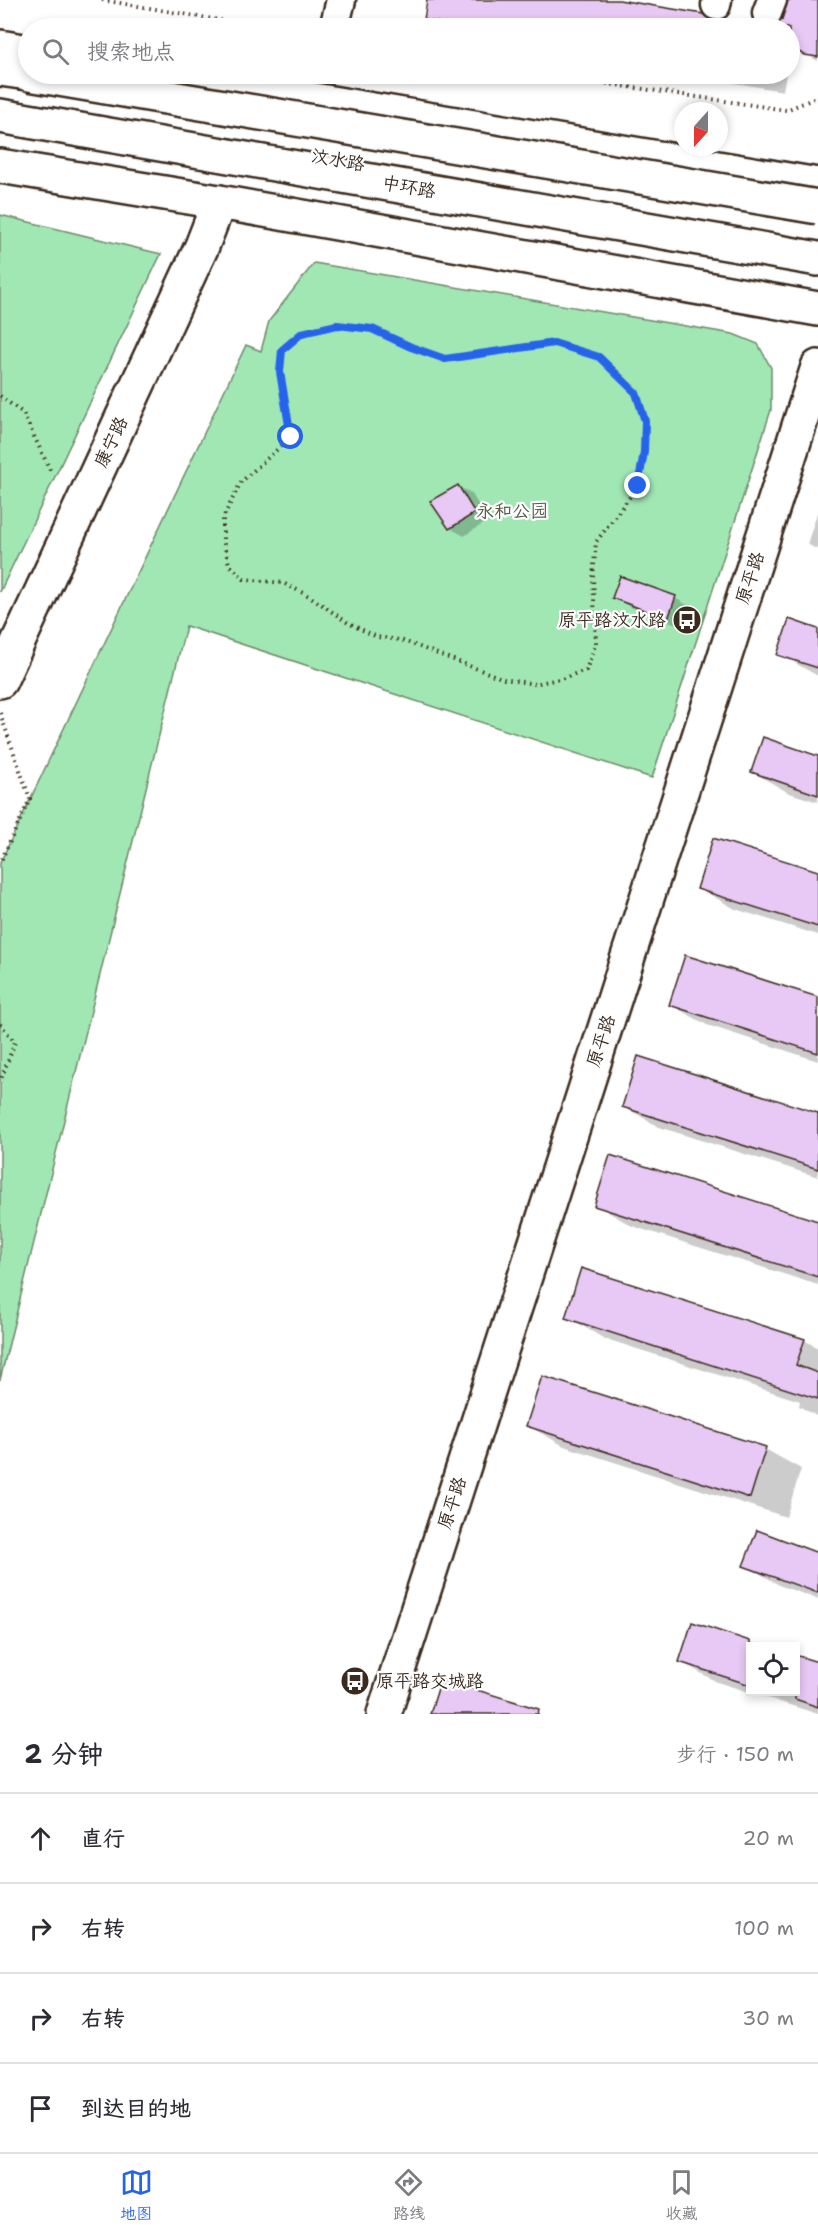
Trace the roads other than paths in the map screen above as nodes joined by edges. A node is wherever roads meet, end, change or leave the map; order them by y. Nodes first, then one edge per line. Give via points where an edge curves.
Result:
1 (341, 0) edge
2 (336, 18) edge
3 (0, 47) edge
4 (18, 50) edge
5 (0, 69) edge
6 (18, 72) edge
7 (0, 81) edge
8 (89, 84) edge
9 (220, 84) edge
10 (0, 100) edge
11 (347, 105) junction
12 (0, 116) edge
13 (450, 159) junction
14 (0, 166) edge
15 (818, 185) edge
16 (219, 202) junction
17 (818, 207) edge
18 (818, 223) edge
19 (818, 247) edge
20 (818, 259) edge
21 (818, 309) edge
22 (818, 367) edge
23 (0, 681) edge
24 (384, 1714) edge

1 - 2 street
3 - 4 main road
5 - 6 main road, bridge
7 - 13 main road, 汶水路
8 - 17 main road, bridge
9 - 11 main road
10 - 19 main road, 汶水路
11 - 13 main road
11 - 15 main road
12 - 20 main road, 中环路
13 - 18 main road, 汶水路
14 - 16 main road
16 - 21 main road
16 - 23 main road, 康宁路
22 - 24 main road, 原平路

